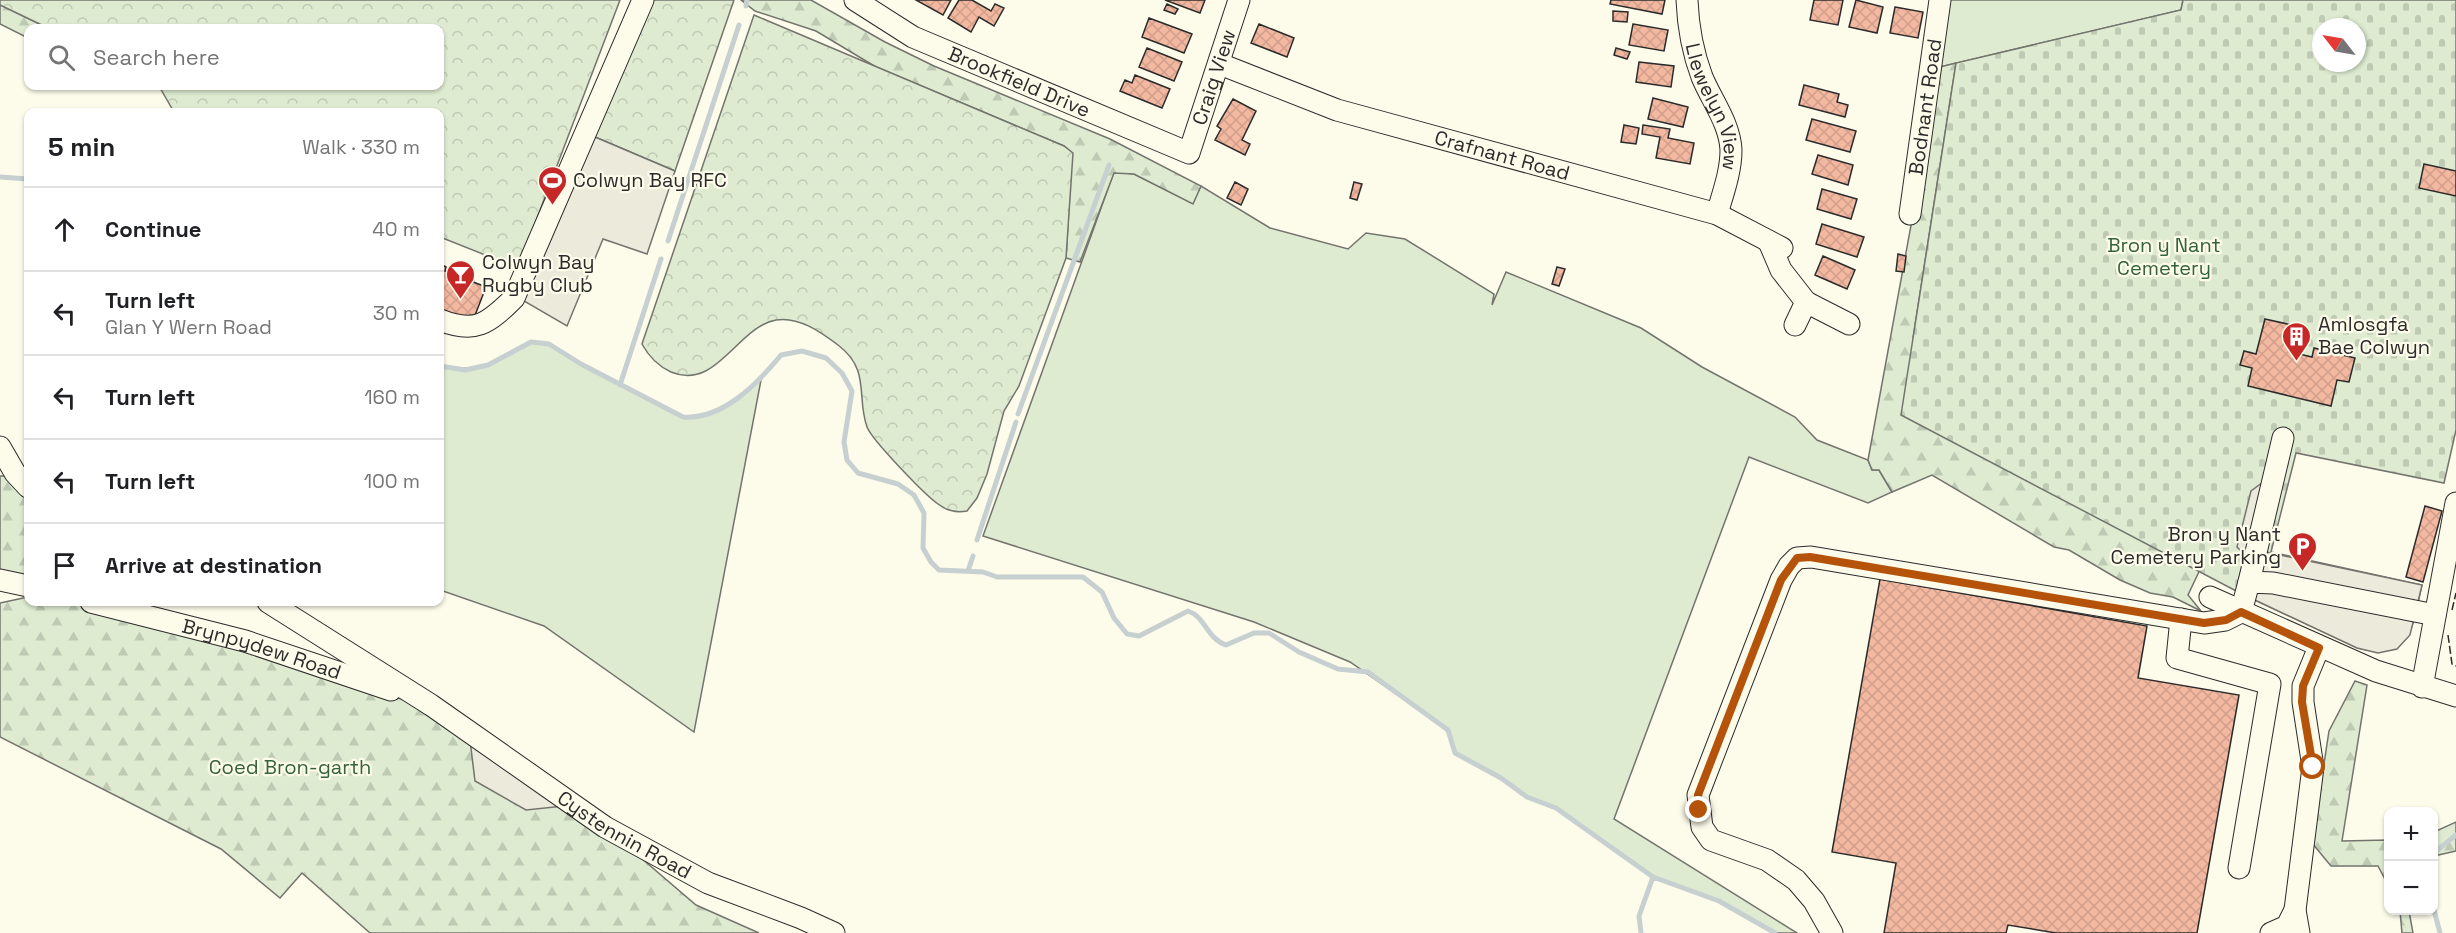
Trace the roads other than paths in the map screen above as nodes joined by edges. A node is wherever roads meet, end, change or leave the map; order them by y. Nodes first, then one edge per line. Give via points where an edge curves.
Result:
1 (643, 0) edge
2 (855, 0) edge
3 (1239, 0) edge
4 (1687, 0) edge
5 (1940, 0) edge
6 (1220, 64) junction
7 (1189, 153) joint
8 (1717, 214) junction
9 (1910, 214) dead end
10 (1806, 302) junction
11 (444, 322) edge
12 (1848, 324) dead end
13 (1795, 325) dead end
14 (2283, 438) dead end
15 (0, 447) edge
16 (24, 483) edge
17 (2456, 503) edge
18 (0, 580) edge
19 (2249, 582) junction
20 (24, 585) edge
21 (2211, 597) dead end
22 (107, 606) edge
23 (274, 606) edge
24 (2241, 612) junction
25 (2435, 615) junction
26 (2181, 619) junction
27 (2319, 648) junction
28 (2422, 687) junction
29 (2456, 696) edge
30 (431, 705) junction
31 (2239, 868) dead end
32 (2295, 910) junction
33 (834, 933) edge
34 (1832, 933) edge
35 (2271, 933) edge
36 (2299, 933) edge

1 - 11 street via 514,298 496,316 478,326 460,328
2 - 7 street, Brookfield Drive via 913,37
3 - 6 street, Craig View
4 - 8 street, Llewelyn View via 1699,67 1726,126 1731,149
5 - 9 street, Bodnant Road
6 - 7 street, Craig View
6 - 8 street, Crafnant Road via 1337,110
8 - 10 street, Crafnant Road via 1775,245 1781,270
10 - 12 street
10 - 13 street
14 - 19 street
15 - 16 street
17 - 25 street
18 - 20 street
19 - 24 street
19 - 25 street
21 - 24 street
22 - 30 street, Brynpydew Road via 245,641
23 - 30 street
24 - 26 street via 2226,620 2204,623
24 - 27 street
25 - 28 street
26 - 31 street via 2177,658 2270,684
26 - 34 street via 1869,565 1797,558 1781,580 1698,795 1699,810 1702,827 1711,840 1767,861 1796,880 1814,901
27 - 28 street
27 - 32 street via 2303,686 2313,767
28 - 29 street
30 - 33 street, Cystennin Road via 605,827 708,883
32 - 35 street via 2287,926
32 - 36 street

